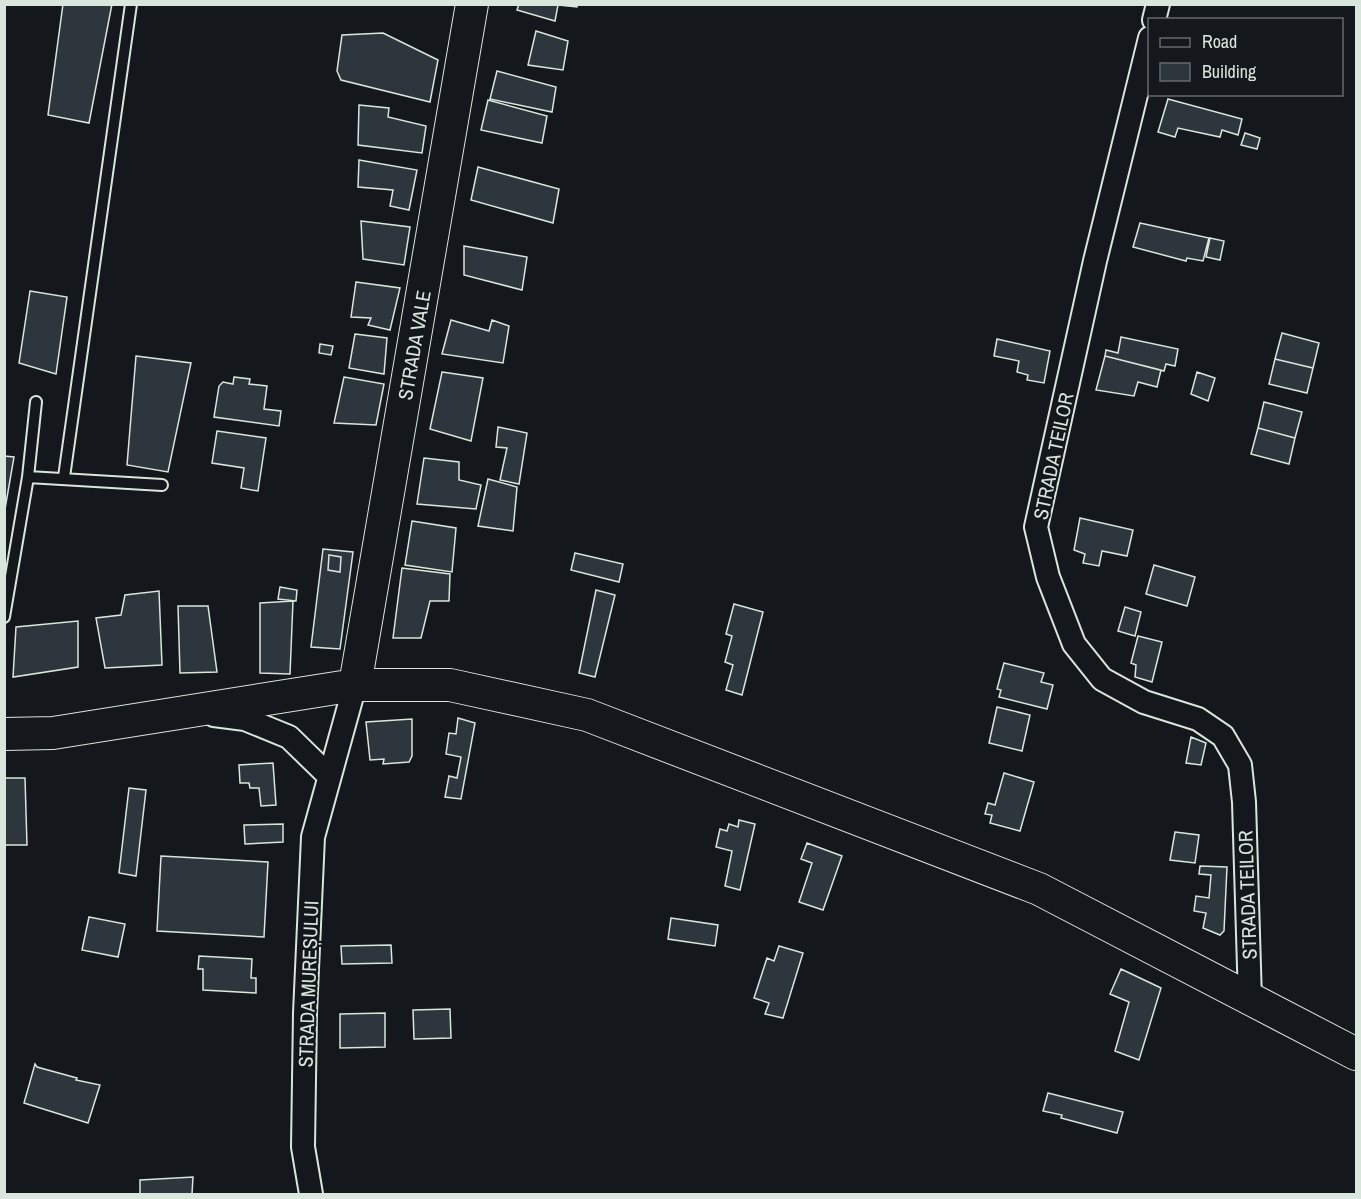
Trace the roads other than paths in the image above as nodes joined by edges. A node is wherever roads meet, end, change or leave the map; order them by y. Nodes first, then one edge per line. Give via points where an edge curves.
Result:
1 (131, 4) edge
2 (472, 4) edge
3 (1148, 42) edge
4 (36, 402) dead end
5 (28, 477) junction
6 (64, 477) junction
7 (162, 484) dead end
8 (4, 617) edge
9 (356, 685) junction
10 (191, 712) junction
11 (4, 734) edge
12 (328, 775) junction
13 (1250, 1000) junction
14 (1356, 1054) edge
15 (311, 1194) edge

1 - 6 lane
2 - 9 main road, STRADA VALE
3 - 13 street, STRADA TEILOR via 1036,528 1048,577 1074,644 1102,679 1144,702 1198,719 1223,736 1240,765
4 - 5 lane
5 - 6 lane
5 - 8 lane
6 - 7 lane
9 - 10 main road
9 - 12 street, STRADA MUREȘULUI
9 - 13 main road via 450,685 587,715 1039,890
10 - 11 main road via 53,733
10 - 12 street via 245,719 289,737
12 - 15 street, STRADA MUREȘULUI via 313,837 306,1002 303,1147
13 - 14 main road

